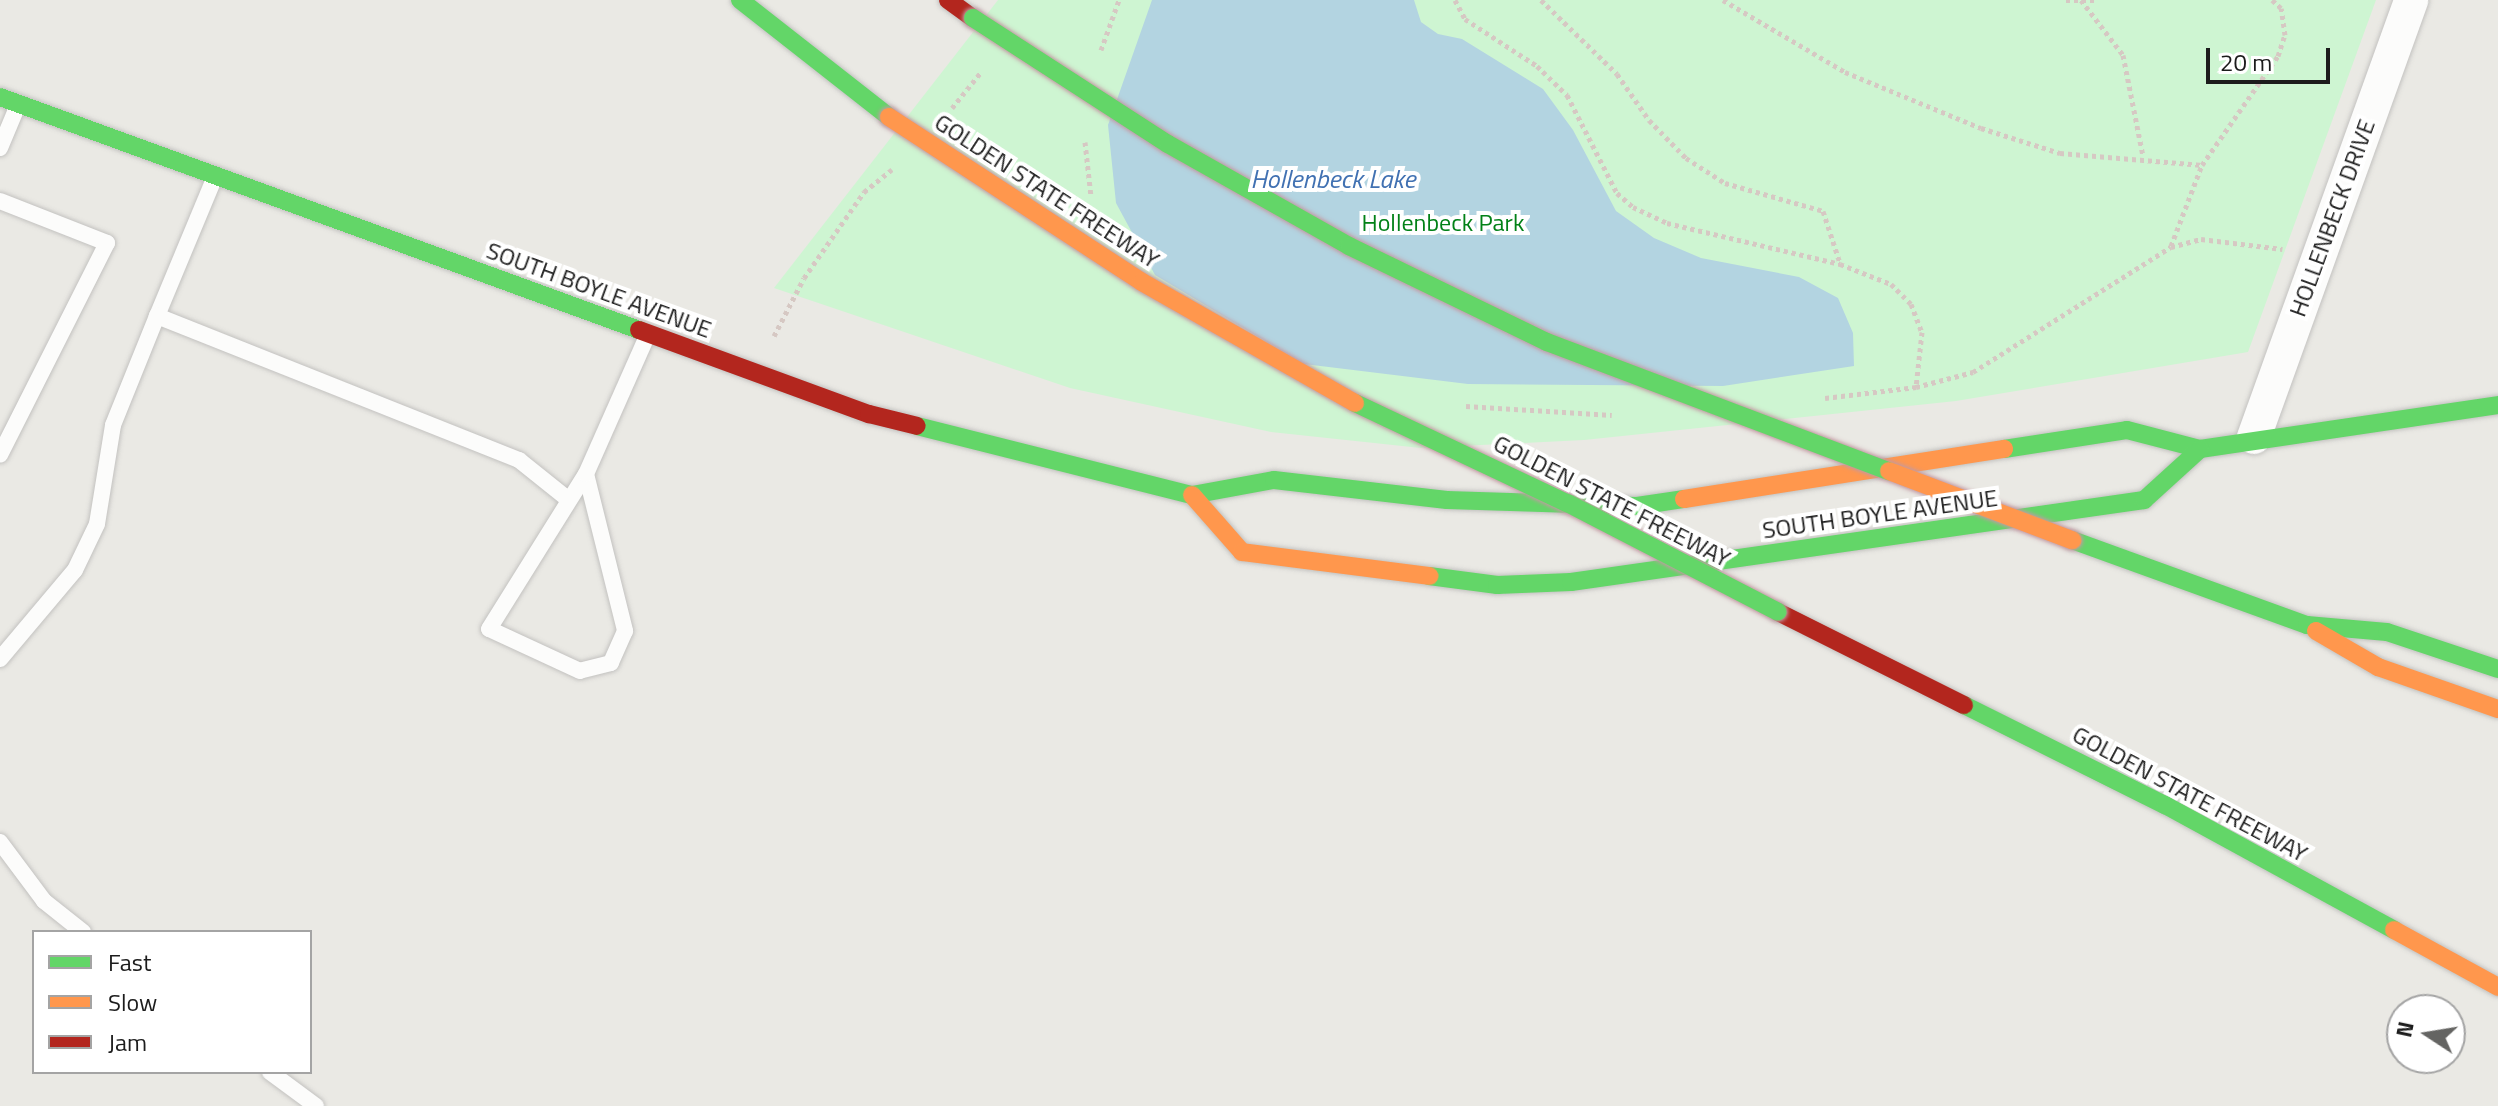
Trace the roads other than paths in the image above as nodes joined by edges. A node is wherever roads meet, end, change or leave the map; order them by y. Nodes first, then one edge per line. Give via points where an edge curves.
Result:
1 (740, 0) edge
2 (948, 0) edge
3 (2411, 0) edge
4 (0, 97) edge
5 (19, 103) junction
6 (0, 148) edge
7 (214, 177) junction
8 (0, 201) edge
9 (157, 316) junction
10 (648, 332) junction
11 (2498, 405) edge
12 (2254, 437) junction
13 (2200, 449) junction
14 (0, 455) edge
15 (586, 474) junction
16 (1192, 495) junction
17 (569, 500) junction
18 (2307, 625) junction
19 (0, 659) edge
20 (2498, 669) edge
21 (2498, 709) edge
22 (0, 842) edge
23 (80, 930) edge
24 (2498, 987) edge
25 (273, 1074) edge
26 (316, 1106) edge

1 - 24 main road, GOLDEN STATE FREEWAY, bridge via 889,117 1142,282 1347,399 1567,503 2165,805
2 - 18 main road, bridge via 1168,144 1349,246 1547,342
3 - 12 street, HOLLENBECK DRIVE
4 - 5 main road, SOUTH BOYLE AVENUE
5 - 6 lane
5 - 7 main road, SOUTH BOYLE AVENUE
7 - 9 lane
7 - 10 main road, SOUTH BOYLE AVENUE
8 - 14 lane via 107,243
9 - 17 lane via 519,460
9 - 19 lane via 113,425 97,524 75,570
10 - 15 lane
10 - 16 main road, SOUTH BOYLE AVENUE via 869,414
11 - 12 main road, SOUTH BOYLE AVENUE
12 - 13 main road, SOUTH BOYLE AVENUE
13 - 16 main road, SOUTH BOYLE AVENUE via 2127,430 1637,506 1447,500 1274,480
13 - 16 main road, SOUTH BOYLE AVENUE via 2144,500 1571,582 1497,585 1242,552
15 - 17 lane
15 - 17 lane via 625,631 611,663 580,671 489,629
18 - 20 main road via 2387,632
18 - 21 main road via 2378,667
22 - 23 lane via 44,901
25 - 26 lane

